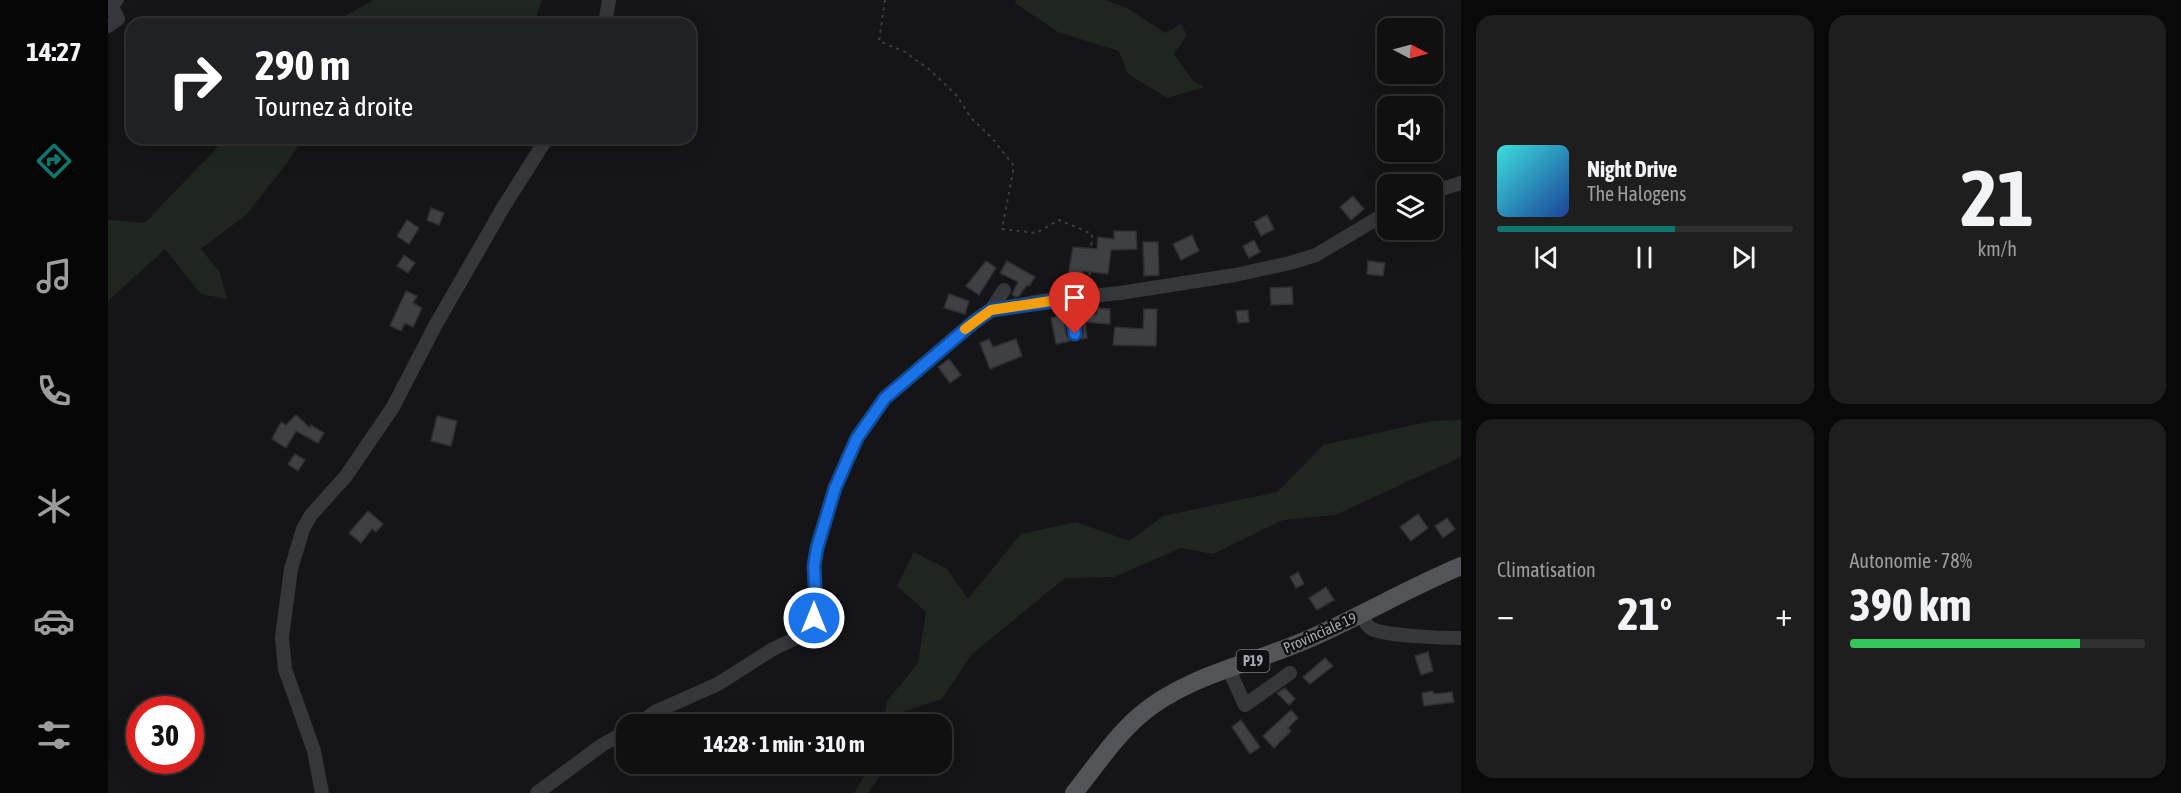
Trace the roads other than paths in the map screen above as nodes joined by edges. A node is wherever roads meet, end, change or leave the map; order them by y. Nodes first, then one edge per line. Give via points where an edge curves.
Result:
1 (117, 0) edge
2 (609, 0) edge
3 (606, 18) edge
4 (108, 26) edge
5 (543, 144) edge
6 (1461, 183) edge
7 (1443, 189) edge
8 (1377, 219) edge
9 (1004, 290) dead end
10 (1083, 297) junction
11 (991, 310) junction
12 (1075, 334) dead end
13 (1461, 566) edge
14 (1363, 614) junction
15 (1461, 638) edge
16 (1229, 670) junction
17 (1290, 673) dead end
18 (652, 714) edge
19 (616, 737) edge
20 (322, 793) edge
21 (537, 793) edge
22 (1074, 793) edge

1 - 4 street via 111,5 118,19
2 - 3 street
5 - 20 street via 492,226 393,407 303,530 291,569 282,638 285,669 314,751
6 - 7 street
8 - 10 street via 1316,255 1290,263
9 - 11 street
10 - 11 street
10 - 12 street via 1072,310
11 - 18 street via 885,398 857,438 835,488 817,548 816,604 805,634 772,649 718,684
13 - 14 main road, Provinciale 19 / P19
14 - 15 street via 1372,629
14 - 16 main road, Provinciale 19 / P19
16 - 17 street via 1245,705
16 - 22 main road, Provinciale 19 / P19 via 1172,693 1139,716
19 - 21 street

